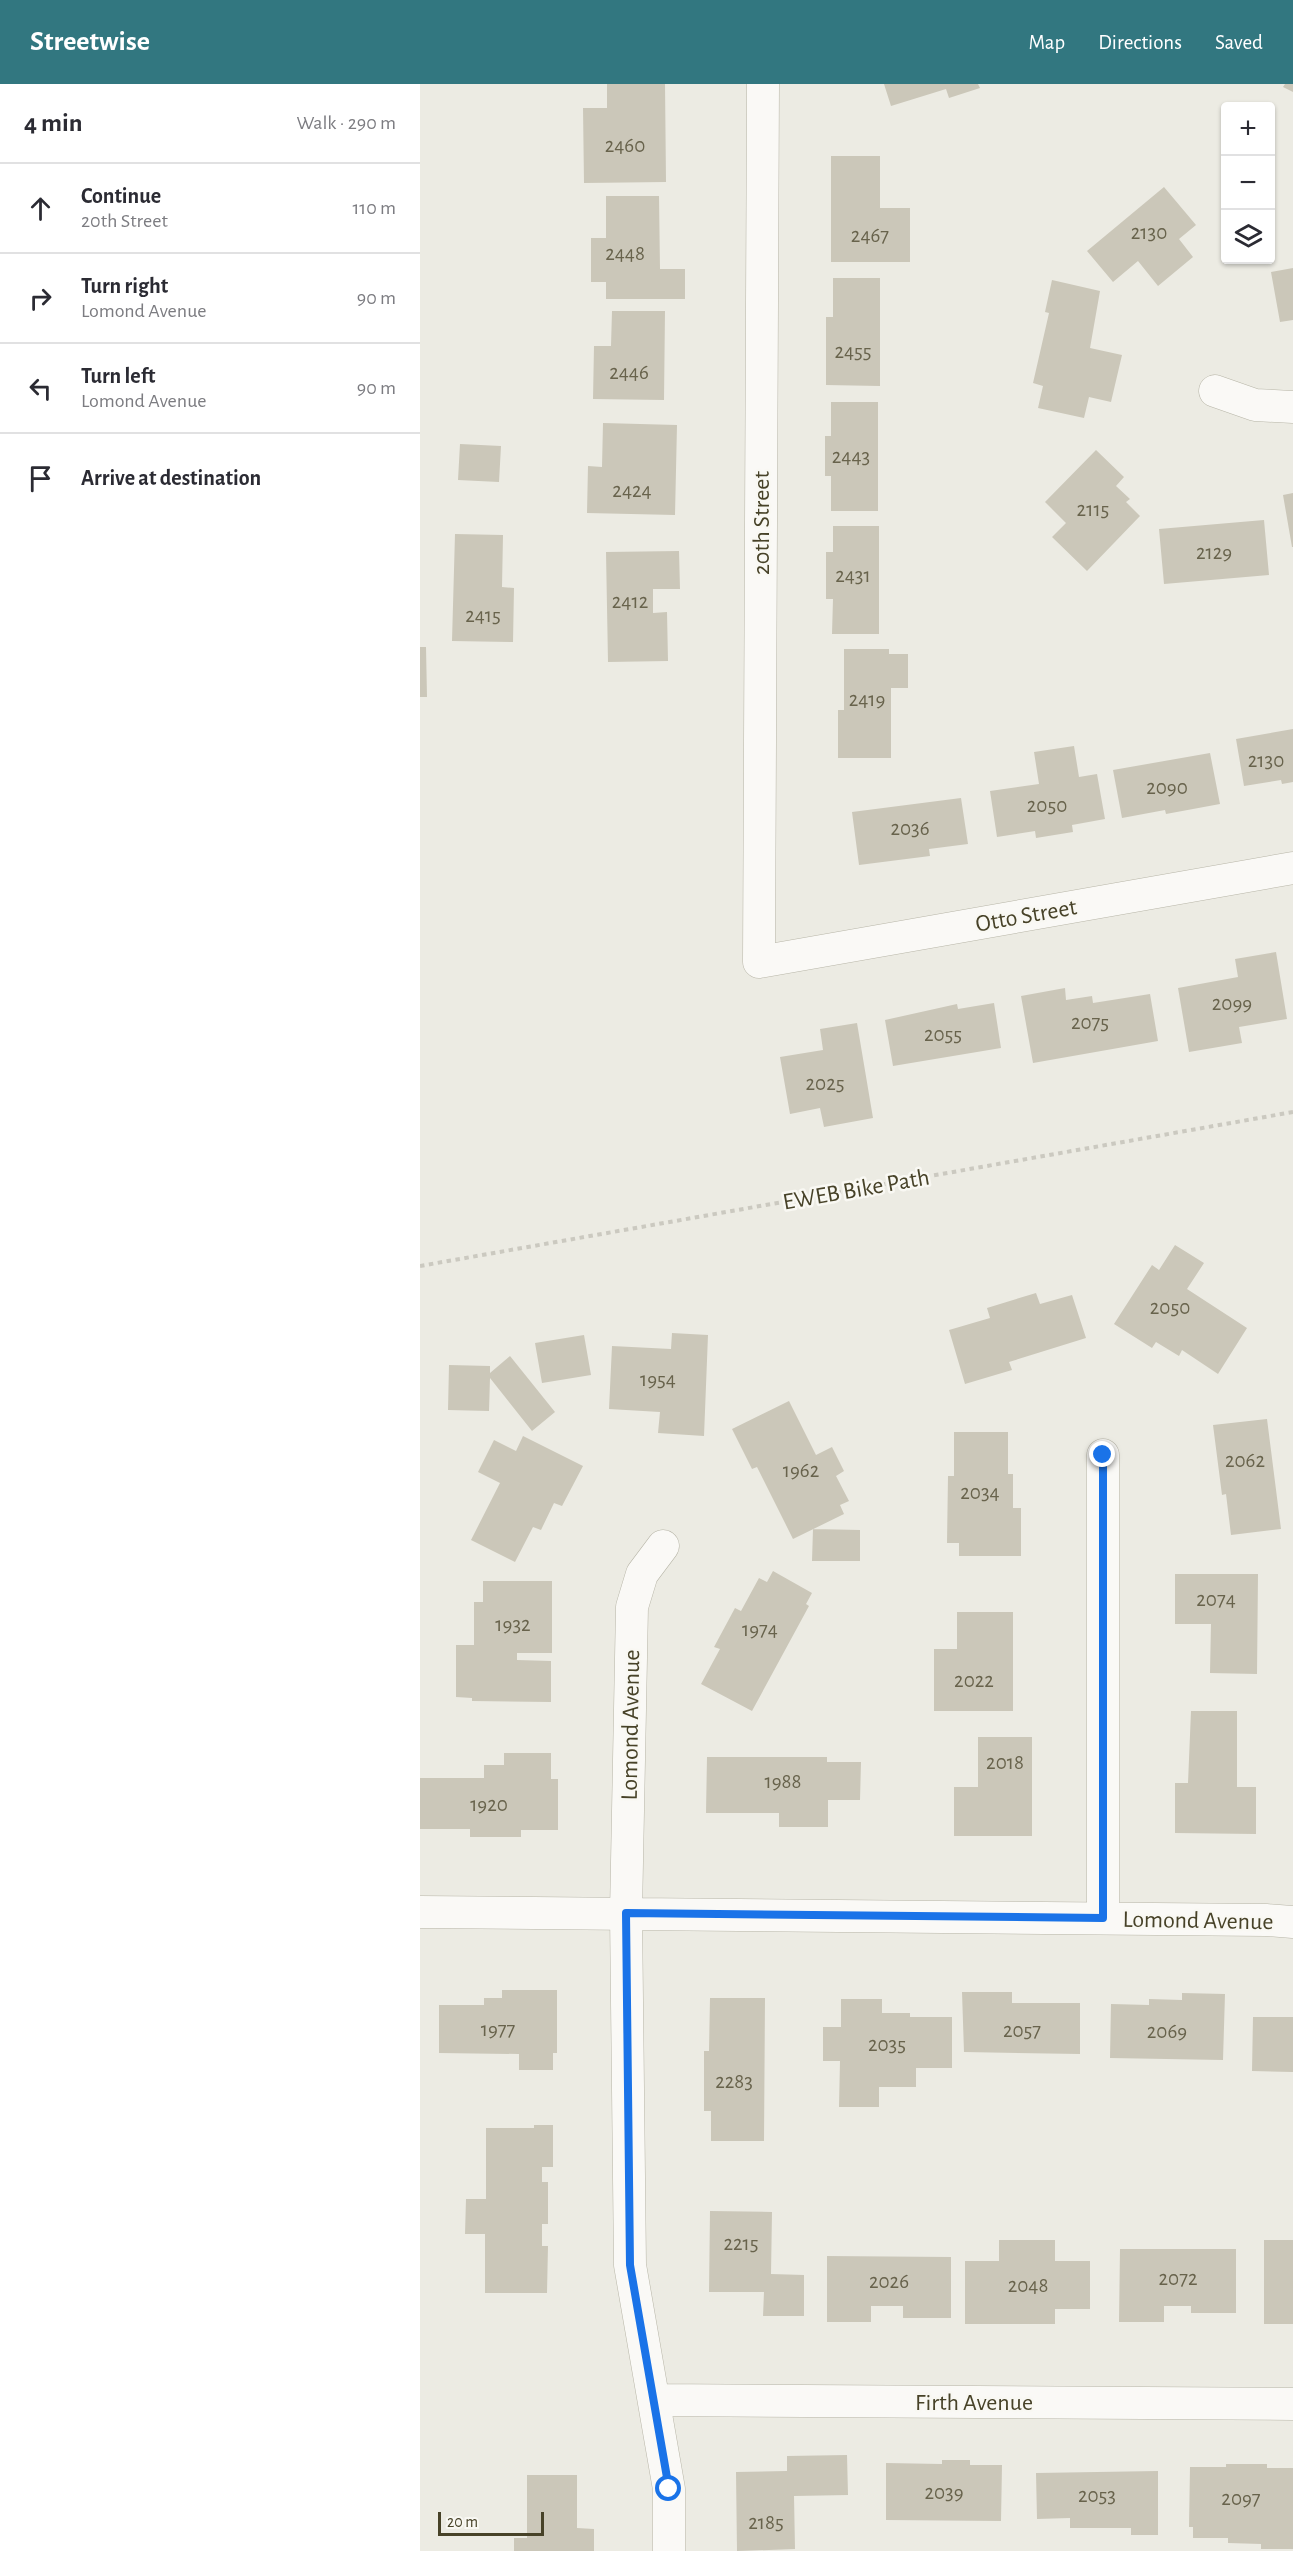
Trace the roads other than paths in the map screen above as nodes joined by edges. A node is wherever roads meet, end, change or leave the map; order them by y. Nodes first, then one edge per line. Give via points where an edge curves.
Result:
1 (763, 84) edge
2 (1215, 392) dead end
3 (1293, 407) edge
4 (1293, 867) edge
5 (759, 962) joint
6 (1103, 1455) dead end
7 (663, 1546) dead end
8 (420, 1912) edge
9 (626, 1913) junction
10 (1103, 1918) junction
11 (1293, 1922) edge
12 (655, 2400) junction
13 (1293, 2404) edge
14 (669, 2551) edge

1 - 5 street, 20th Street
2 - 3 street via 1255,405
4 - 5 street, Otto Street
6 - 10 street, Lomond Avenue
7 - 9 street, Lomond Avenue via 642,1574 632,1607
8 - 9 street, Lomond Avenue
9 - 10 street, Lomond Avenue
9 - 12 street via 630,2265
10 - 11 street, Lomond Avenue
12 - 13 street, Firth Avenue
12 - 14 street via 669,2489

